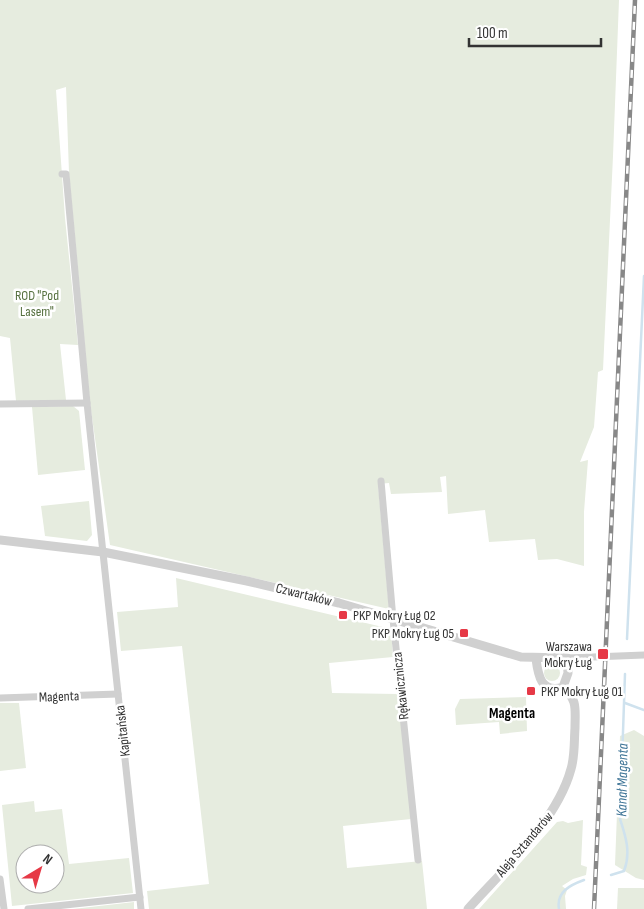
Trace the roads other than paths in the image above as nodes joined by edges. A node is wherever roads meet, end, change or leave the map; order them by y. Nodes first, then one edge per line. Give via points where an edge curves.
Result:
1 (62, 174) dead end
2 (86, 403) junction
3 (0, 404) edge
4 (381, 481) dead end
5 (0, 540) edge
6 (103, 552) junction
7 (393, 619) junction
8 (644, 655) edge
9 (567, 658) junction
10 (536, 659) junction
11 (563, 687) junction
12 (118, 694) junction
13 (0, 698) edge
14 (418, 860) dead end
15 (0, 879) edge
16 (140, 896) junction
17 (4, 909) edge
18 (28, 909) edge
19 (141, 909) edge
20 (468, 909) edge

1 - 2 street, Kapitańska via 66,174
2 - 3 street
2 - 6 street, Kapitańska
4 - 7 street, Rękawicznicza
5 - 6 street, Czwartaków
6 - 7 street, Czwartaków via 309,595
6 - 12 street, Kapitańska
7 - 10 street, Czwartaków
7 - 14 street, Rękawicznicza
8 - 9 street, Czwartaków
9 - 10 street, Czwartaków
9 - 11 street via 568,673
10 - 11 street via 539,677 545,685 556,689
11 - 20 street, Aleja Sztandarów via 572,695 576,705 573,761 563,791 541,827
12 - 13 street, Magenta
12 - 16 street, Kapitańska
15 - 17 street
16 - 18 street
16 - 19 street, Kapitańska

